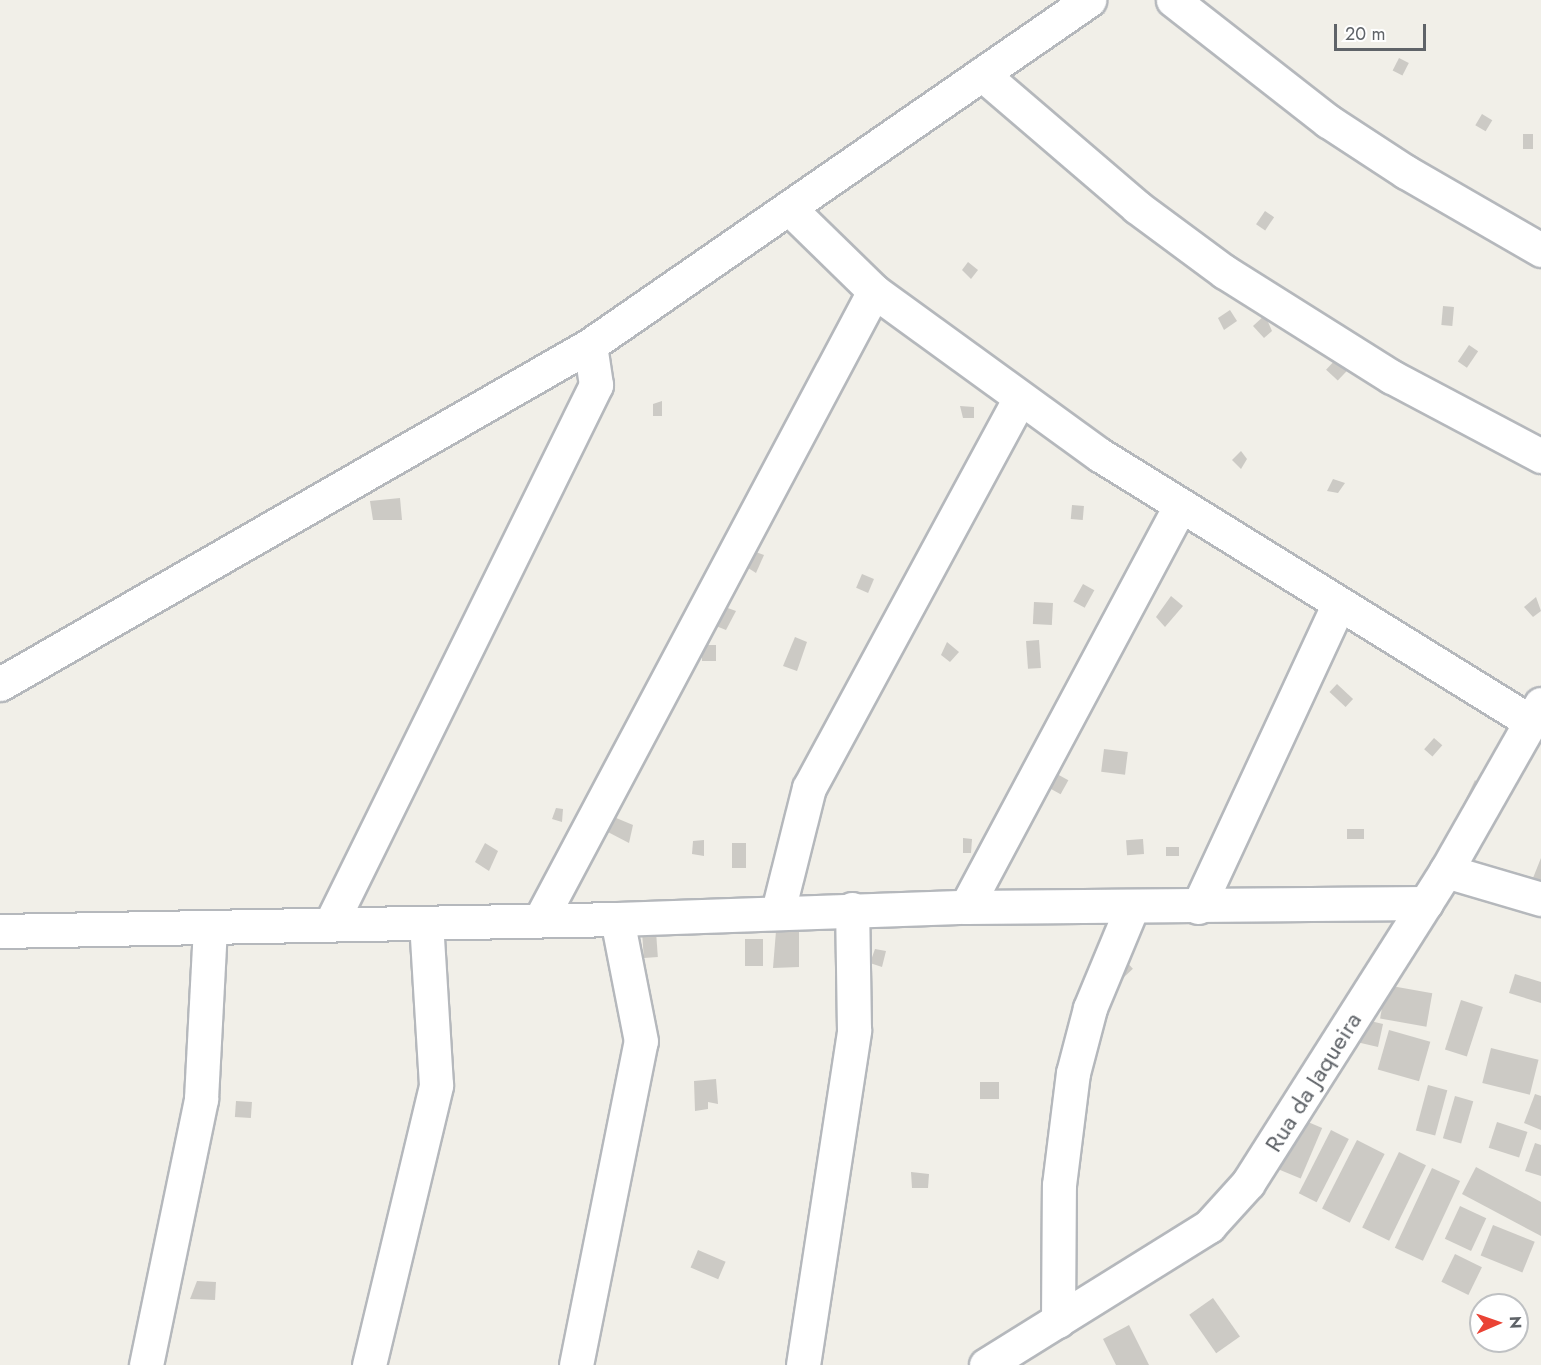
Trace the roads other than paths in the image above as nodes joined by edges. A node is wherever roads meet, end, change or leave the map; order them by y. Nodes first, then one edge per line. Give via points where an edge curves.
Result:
1 (1089, 0) edge
2 (1173, 0) edge
3 (982, 74) junction
4 (789, 207) junction
5 (1541, 250) edge
6 (874, 291) junction
7 (590, 345) junction
8 (1020, 399) junction
9 (1541, 456) edge
10 (1180, 506) junction
11 (1338, 605) junction
12 (0, 684) edge
13 (1536, 713) edge
14 (1446, 871) junction
15 (1541, 899) edge
16 (1426, 903) junction
17 (966, 907) junction
18 (1131, 907) junction
19 (1198, 907) junction
20 (852, 909) junction
21 (778, 911) junction
22 (617, 919) junction
23 (540, 920) junction
24 (331, 923) junction
25 (426, 923) junction
26 (210, 927) junction
27 (0, 931) edge
28 (1058, 1321) junction
29 (146, 1365) edge
30 (369, 1365) edge
31 (576, 1365) edge
32 (803, 1365) edge
33 (986, 1365) edge

1 - 3 street
2 - 5 street via 1328,122
3 - 4 street
3 - 9 street via 1137,207 1225,272 1392,377
4 - 6 street
4 - 7 street
6 - 8 street
6 - 23 street
7 - 12 street
7 - 24 street via 596,386
8 - 10 street
8 - 21 street via 809,788
10 - 11 street
10 - 17 street
11 - 13 street
11 - 19 street
13 - 14 street, Rua da Jaqueira
14 - 15 street
14 - 16 street, Rua da Jaqueira
16 - 19 street
16 - 28 street, Rua da Jaqueira via 1248,1183 1209,1226
17 - 18 street
17 - 20 street
18 - 19 street
18 - 28 street via 1090,1008 1073,1072 1059,1185
20 - 21 street
20 - 32 street via 854,1030
21 - 22 street
22 - 23 street
22 - 31 street via 641,1041
23 - 25 street
24 - 25 street
24 - 26 street
25 - 30 street via 436,1085
26 - 27 street
26 - 29 street via 201,1100
28 - 33 street, Rua da Jaqueira

